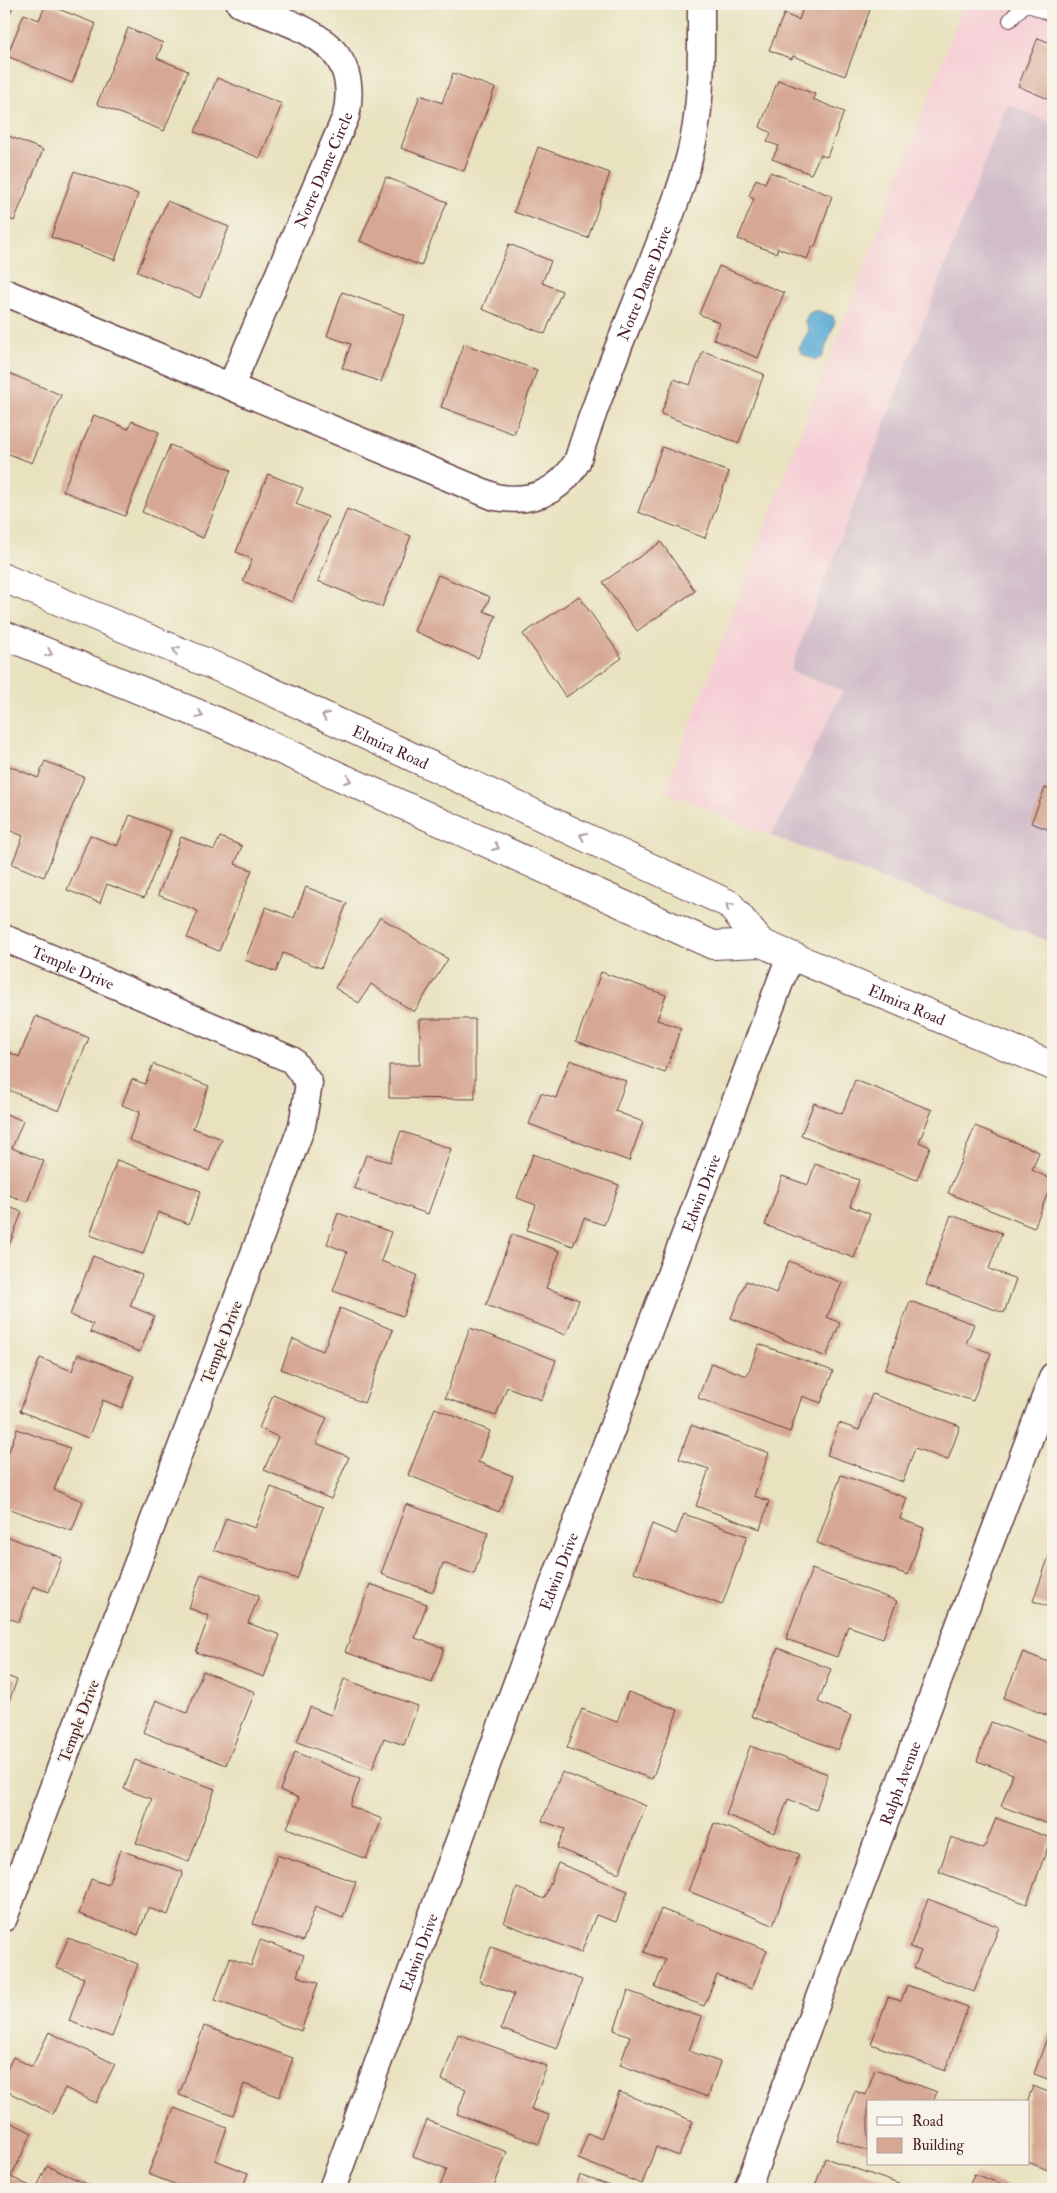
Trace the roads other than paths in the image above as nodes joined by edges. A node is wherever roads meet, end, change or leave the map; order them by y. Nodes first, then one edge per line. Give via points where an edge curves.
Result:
1 (240, 4) edge
2 (700, 4) edge
3 (1026, 4) edge
4 (1053, 15) edge
5 (1010, 20) dead end
6 (4, 292) edge
7 (231, 386) junction
8 (4, 578) edge
9 (4, 635) edge
10 (4, 938) edge
11 (761, 943) junction
12 (790, 956) junction
13 (1053, 1066) edge
14 (1051, 1386) edge
15 (4, 1918) edge
16 (332, 2189) edge
17 (747, 2189) edge

1 - 7 street, Notre Dame Circle via 306,29 324,40 343,65 349,97 346,116
2 - 7 street, Notre Dame Drive via 700,81 696,126 686,169 577,462 571,473 556,486 539,496 516,501 494,498
3 - 4 lane
3 - 5 lane
6 - 7 street
11 -> 8 main road, Elmira Road via 729,904 236,675
9 -> 11 main road, Elmira Road via 221,723 713,945
10 - 15 street, Temple Drive via 292,1060 309,1083 302,1126
11 - 12 main road, Elmira Road
12 - 13 main road, Elmira Road
12 - 16 street, Edwin Drive via 529,1650
14 - 17 street, Ralph Avenue

